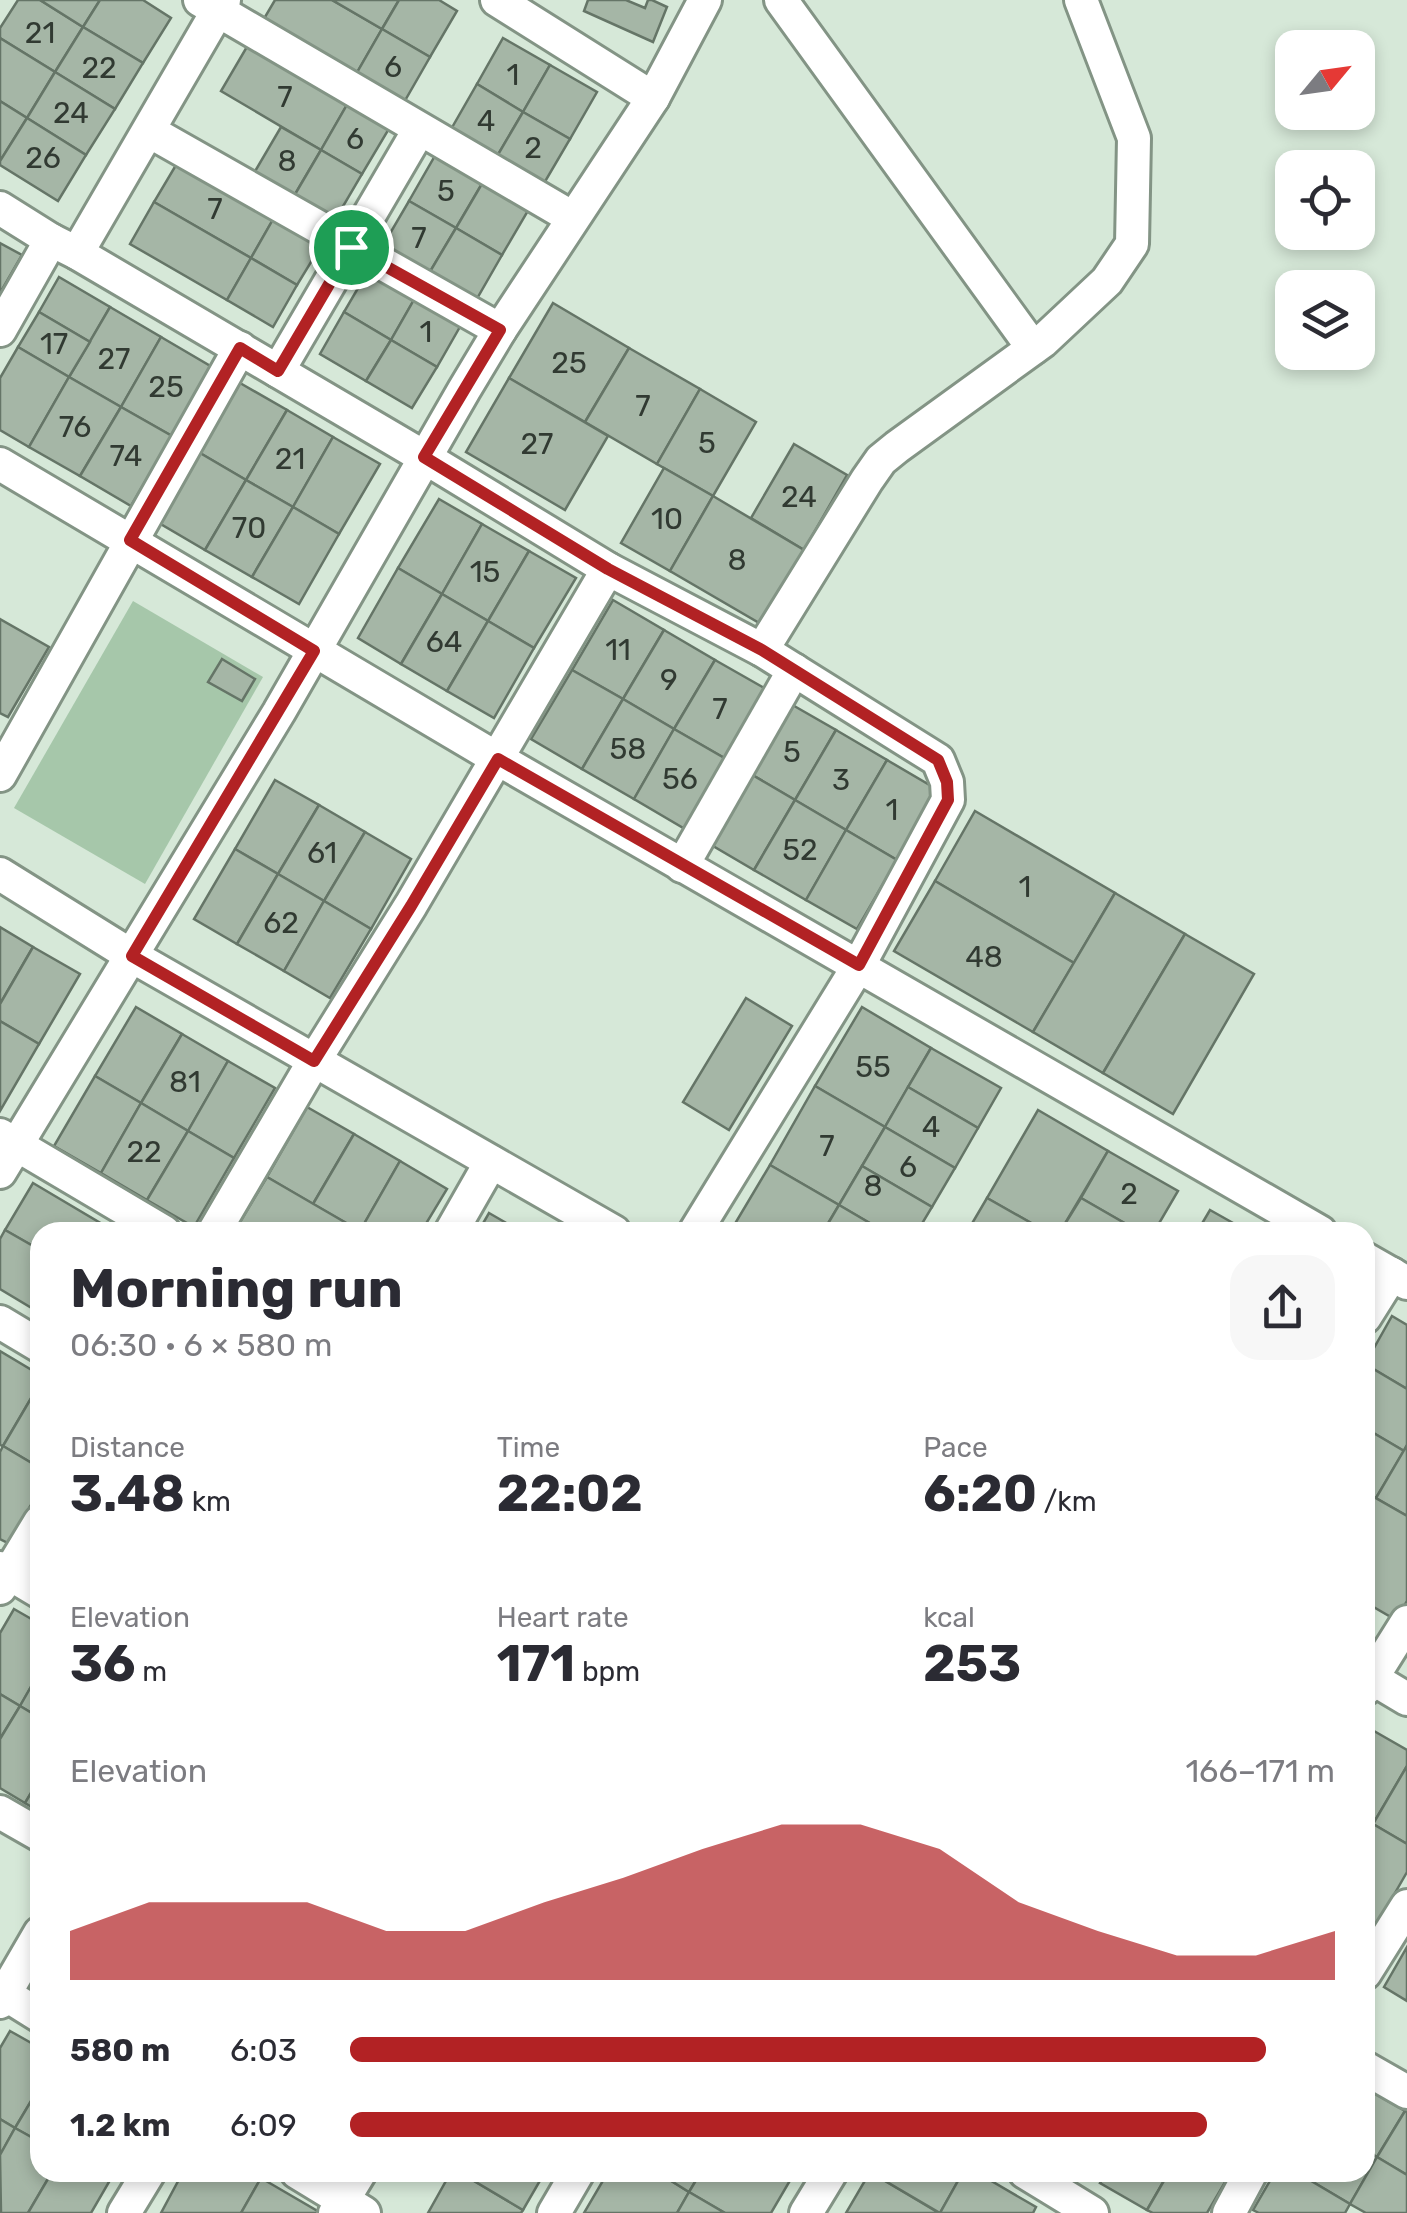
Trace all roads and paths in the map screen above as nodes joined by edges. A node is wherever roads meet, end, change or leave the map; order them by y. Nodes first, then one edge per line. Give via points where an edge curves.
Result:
1 (497, 0) edge
2 (705, 0) edge
3 (781, 0) edge
4 (1081, 0) edge
5 (214, 3) edge
6 (652, 98) junction
7 (419, 130) junction
8 (150, 131) junction
9 (0, 208) edge
10 (573, 218) junction
11 (64, 247) junction
12 (351, 247) junction
13 (0, 330) edge
14 (500, 330) junction
15 (240, 348) junction
16 (1033, 348) junction
17 (278, 371) junction
18 (424, 457) junction
19 (0, 464) edge
20 (130, 540) junction
21 (608, 569) junction
22 (762, 650) junction
23 (314, 651) junction
24 (794, 670) junction
25 (498, 759) junction
26 (0, 775) edge
27 (682, 866) junction
28 (0, 874) edge
29 (132, 956) junction
30 (859, 965) junction
31 (314, 1061) junction
32 (5, 1150) edge
33 (491, 1162) junction
34 (145, 1222) edge
35 (220, 1222) edge
36 (457, 1222) edge
37 (596, 1222) edge
38 (701, 1222) edge
39 (1303, 1222) edge
40 (1388, 1272) edge
41 (1375, 1298) edge
42 (0, 1322) edge
43 (30, 1340) edge
44 (30, 1537) edge
45 (3, 1576) edge
46 (30, 1588) edge
47 (1407, 1622) edge
48 (1375, 1668) edge
49 (1375, 1684) edge
50 (1407, 1699) edge
51 (0, 1812) edge
52 (30, 1829) edge
53 (1407, 1906) edge
54 (30, 1950) edge
55 (1375, 1957) edge
56 (2, 1996) edge
57 (30, 2011) edge
58 (1375, 2074) edge
59 (1407, 2092) edge
60 (142, 2182) edge
61 (316, 2182) edge
62 (572, 2182) edge
63 (824, 2182) edge
64 (1043, 2182) edge
65 (1246, 2182) edge
66 (1073, 2199) edge
67 (350, 2200) edge
68 (124, 2213) edge
69 (554, 2213) edge
70 (806, 2213) edge
71 (1229, 2213) edge

1 - 6 street
2 - 6 street
3 - 16 street
4 - 16 street via 1134,138 1132,244 1107,282
5 - 7 street
5 - 8 street
6 - 10 street
7 - 10 street
7 - 12 street
8 - 11 street
8 - 12 street
9 - 11 street
10 - 14 street
11 - 13 street
11 - 15 street
12 - 14 street
12 - 17 street
14 - 18 street
15 - 17 street
15 - 20 street
16 - 22 street via 881,460
17 - 18 street
18 - 21 street
18 - 23 street
19 - 20 street
20 - 23 street
20 - 26 street
21 - 22 street
21 - 25 street
22 - 24 street
23 - 25 street
23 - 29 street
24 - 27 street
24 - 30 street via 938,760 947,782 948,800
25 - 27 street
25 - 31 street
27 - 30 street
28 - 29 street
29 - 31 street
29 - 32 street
30 - 38 street
30 - 39 street
31 - 33 street
31 - 35 street
32 - 34 street
33 - 36 street
33 - 37 street
40 - 41 street
42 - 43 street
44 - 45 street
45 - 46 street
47 - 48 street
49 - 50 street
51 - 52 street
53 - 55 street
54 - 56 street
56 - 57 street
58 - 59 street
60 - 68 street
61 - 67 street
62 - 69 street
63 - 70 street
64 - 66 street
65 - 71 street

